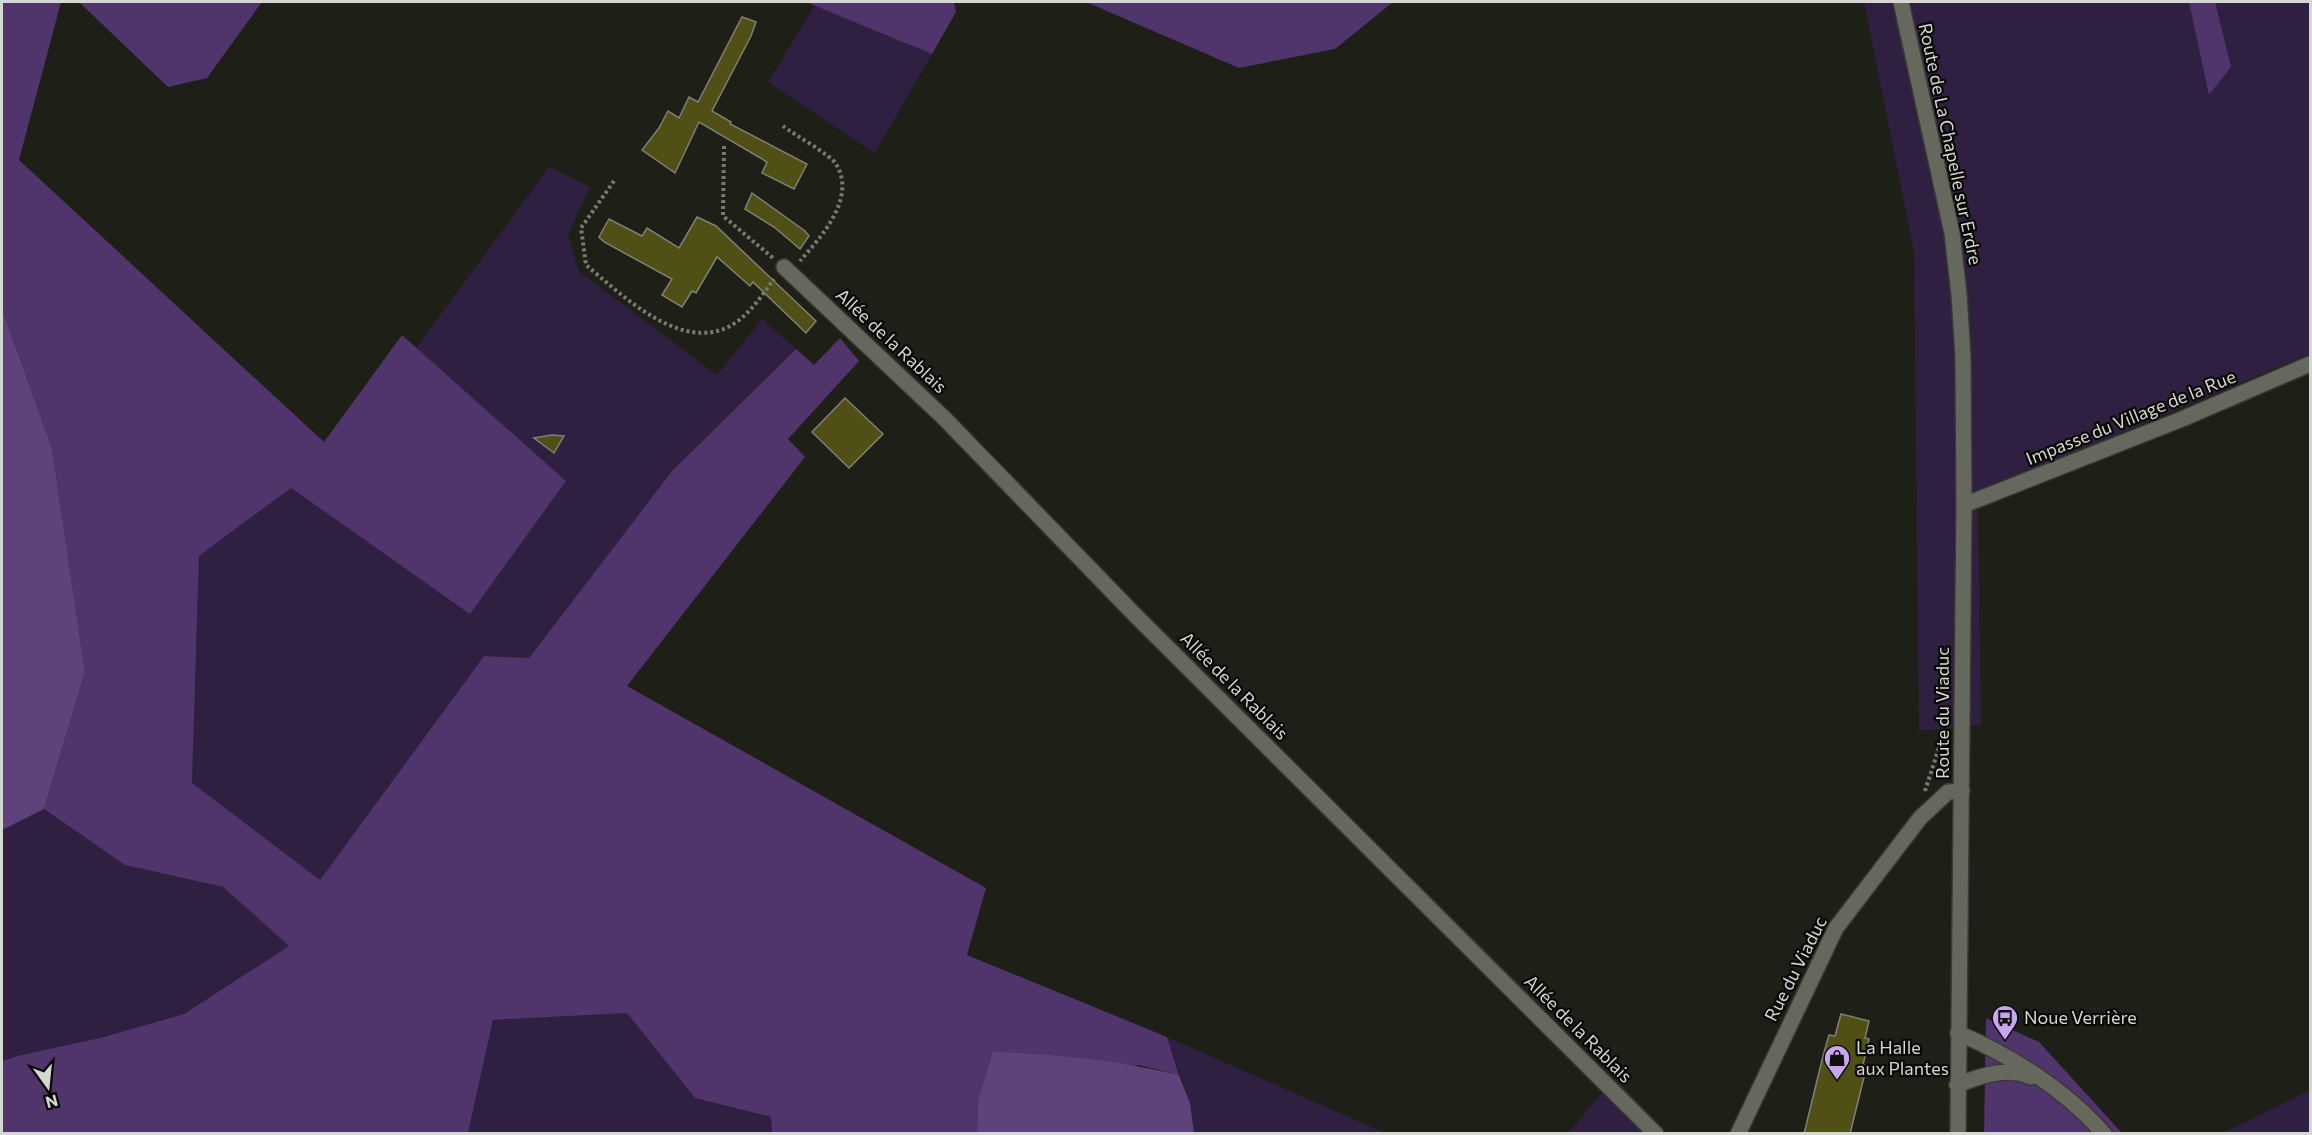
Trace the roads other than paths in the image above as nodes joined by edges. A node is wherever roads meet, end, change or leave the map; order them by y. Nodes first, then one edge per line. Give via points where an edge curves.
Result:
1 (1901, 2) edge
2 (787, 270) road end
3 (1959, 294) joint
4 (2310, 364) edge
5 (1964, 505) junction
6 (1962, 791) junction
7 (1958, 1033) junction
8 (2044, 1083) junction
9 (1957, 1085) junction
10 (1656, 1134) edge
11 (1738, 1134) edge
12 (1958, 1134) edge
13 (2104, 1134) edge

1 - 3 street, Route de La Chapelle sur Erdre via 1952,233
2 - 10 street, Allée de la Rablais via 944,417 1136,616
3 - 5 street, Route du Viaduc
4 - 5 street, Impasse du Village de la Rue via 2172,424
5 - 6 street, Route du Viaduc
6 - 7 street, Route du Viaduc
6 - 11 street, Rue du Viaduc via 1948,792 1920,818 1836,928
7 - 8 street via 2010,1057
7 - 9 street, Route du Viaduc
8 - 9 street via 2011,1072
8 - 13 street
9 - 12 street, Route du Viaduc

